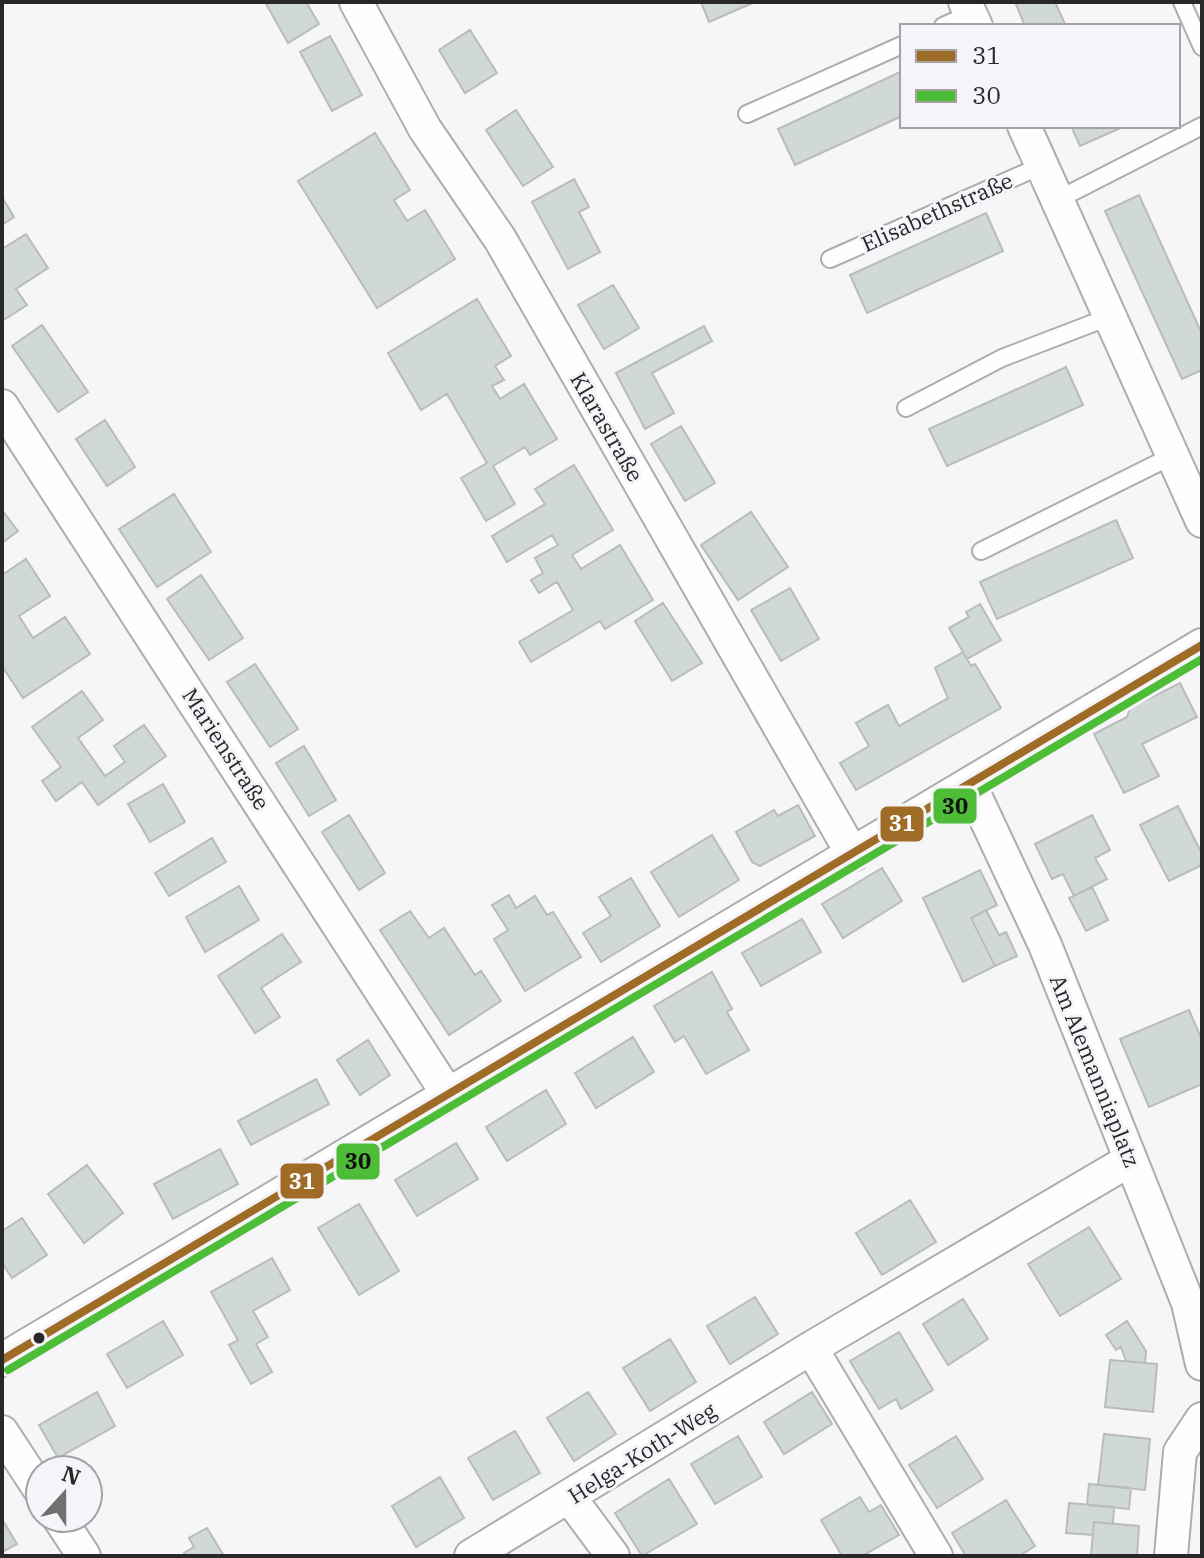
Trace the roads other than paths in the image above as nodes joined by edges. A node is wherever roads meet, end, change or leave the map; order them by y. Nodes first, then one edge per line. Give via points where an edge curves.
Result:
1 (356, 2) edge
2 (1182, 2) edge
3 (900, 46) edge
4 (1202, 47) edge
5 (747, 114) dead end
6 (1202, 126) edge
7 (1025, 128) edge
8 (1043, 165) junction
9 (1059, 199) junction
10 (830, 259) dead end
11 (1109, 317) junction
12 (2, 406) edge
13 (906, 408) dead end
14 (1172, 456) junction
15 (1202, 521) edge
16 (981, 551) dead end
17 (1202, 645) edge
18 (970, 785) junction
19 (853, 855) junction
20 (447, 1093) junction
21 (1130, 1160) junction
22 (811, 1348) junction
23 (2, 1360) edge
24 (1202, 1364) edge
25 (1202, 1419) edge
26 (2, 1432) edge
27 (24, 1466) edge
28 (570, 1498) junction
29 (70, 1534) edge
30 (84, 1556) edge
31 (471, 1556) edge
32 (613, 1556) edge
33 (936, 1556) edge
34 (1171, 1556) edge

1 - 19 street, Klarastraße via 425,129 500,239
2 - 4 lane
3 - 5 lane
6 - 9 lane
7 - 8 street
8 - 9 street
8 - 10 lane, Elisabethstraße
9 - 11 street
11 - 13 lane via 1002,358
11 - 14 street
12 - 20 street, Marienstraße
14 - 15 street
14 - 16 lane
17 - 18 street
18 - 19 street
18 - 21 street, Am Alemanniaplatz via 1045,945
19 - 20 street
20 - 23 street
21 - 22 street, Helga-Koth-Weg
21 - 24 street, Am Alemanniaplatz via 1188,1303
22 - 28 street, Helga-Koth-Weg
22 - 33 street
25 - 34 street via 1180,1452
26 - 27 street
28 - 31 street, Helga-Koth-Weg
28 - 32 street
29 - 30 street

